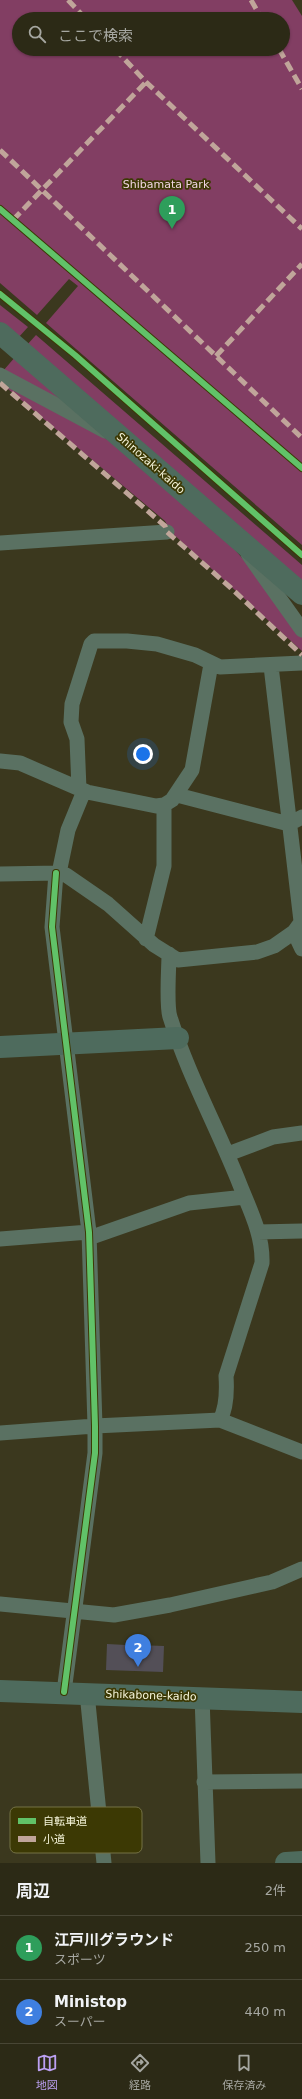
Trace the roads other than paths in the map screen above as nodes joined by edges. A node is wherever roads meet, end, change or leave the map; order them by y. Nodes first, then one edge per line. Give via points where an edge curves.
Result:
1 (0, 333) edge
2 (0, 375) edge
3 (124, 440) junction
4 (168, 532) dead end
5 (238, 538) junction
6 (0, 543) edge
7 (302, 594) edge
8 (302, 630) edge
9 (302, 663) edge
10 (211, 664) junction
11 (271, 666) junction
12 (0, 761) edge
13 (82, 790) junction
14 (177, 795) junction
15 (164, 805) junction
16 (296, 820) edge
17 (57, 873) junction
18 (0, 874) edge
19 (299, 925) edge
20 (146, 939) junction
21 (302, 949) edge
22 (169, 954) junction
23 (178, 1038) junction
24 (65, 1043) junction
25 (0, 1048) edge
26 (302, 1133) edge
27 (228, 1154) junction
28 (245, 1197) junction
29 (302, 1231) edge
30 (258, 1232) junction
31 (89, 1235) junction
32 (0, 1239) edge
33 (220, 1420) junction
34 (95, 1426) junction
35 (0, 1433) edge
36 (302, 1452) edge
37 (302, 1569) edge
38 (0, 1604) edge
39 (74, 1610) junction
40 (0, 1691) edge
41 (64, 1692) junction
42 (87, 1693) junction
43 (202, 1698) junction
44 (302, 1702) edge
45 (302, 1781) edge
46 (204, 1782) junction
47 (98, 1807) edge
48 (103, 1853) edge
49 (302, 1862) edge
50 (104, 1863) edge
51 (208, 1863) edge
52 (286, 1863) edge

1 - 3 street, Shinozaki-kaido
2 - 3 street via 92,426
3 - 5 street, Shinozaki-kaido
4 - 6 street
5 - 7 street, Shinozaki-kaido
5 - 8 street via 259,572
9 - 11 street
10 - 11 street via 220,667
10 - 13 street via 195,655 157,644 94,641 72,704 71,722 76,739
10 - 14 street via 192,770
11 - 16 street
12 - 13 street via 20,763
13 - 15 street via 156,806
13 - 17 street
14 - 15 street
14 - 16 street
15 - 20 street via 164,866
16 - 19 street
17 - 18 street
17 - 20 street via 66,875 108,904
17 - 24 street via 52,927
19 - 21 street
19 - 22 street via 274,946 257,952 178,960
20 - 22 street
22 - 23 street via 169,1015
23 - 24 street
23 - 27 street via 188,1067
24 - 25 street
24 - 31 street
26 - 27 street via 273,1137
27 - 28 street
28 - 30 street
28 - 31 street via 189,1203
29 - 30 street
30 - 33 street via 262,1263 226,1376 227,1391
31 - 32 street
31 - 34 street
33 - 34 street
33 - 36 street
34 - 35 street
34 - 39 street via 95,1453
37 - 39 street via 272,1582 170,1606 114,1615
38 - 39 street
39 - 41 street
40 - 41 street, Shikabone-kaido
41 - 42 street, Shikabone-kaido
42 - 43 street, Shikabone-kaido
42 - 47 street
43 - 44 street, Shikabone-kaido
43 - 46 street
45 - 46 street
46 - 51 street
48 - 50 street
49 - 52 street

